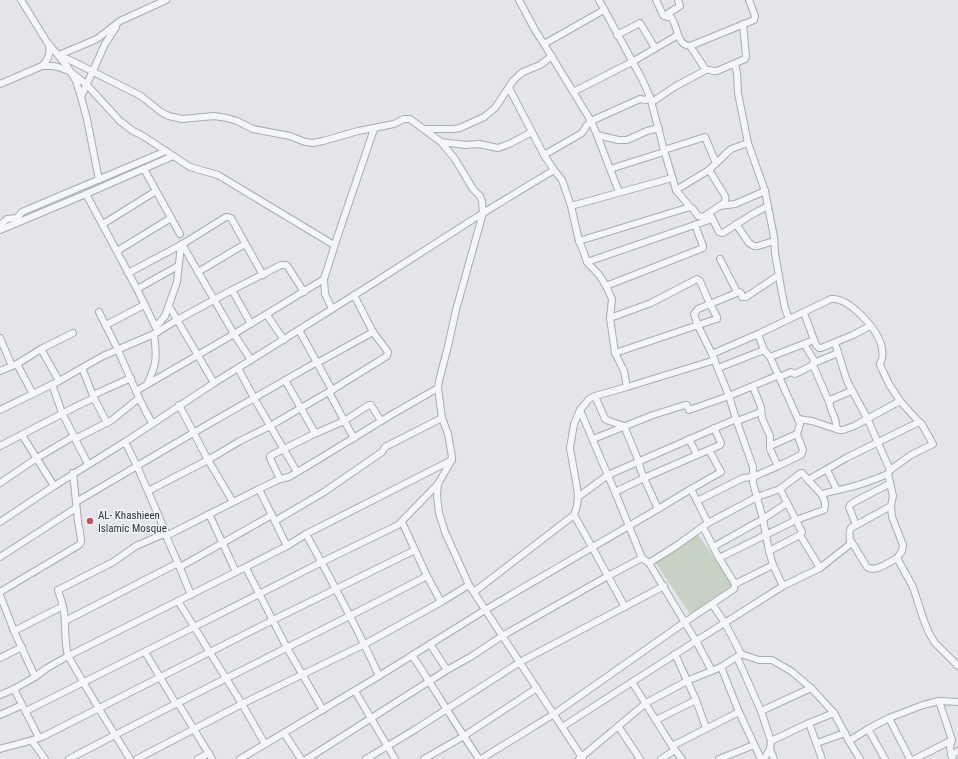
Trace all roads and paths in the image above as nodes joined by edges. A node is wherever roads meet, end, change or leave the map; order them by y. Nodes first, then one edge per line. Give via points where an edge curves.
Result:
1 (21, 0) edge
2 (166, 0) edge
3 (519, 0) edge
4 (599, 0) edge
5 (656, 0) edge
6 (678, 0) edge
7 (749, 0) edge
8 (604, 10) junction
9 (664, 16) junction
10 (120, 21) junction
11 (743, 24) junction
12 (617, 35) junction
13 (678, 35) junction
14 (544, 44) junction
15 (49, 45) junction
16 (690, 46) junction
17 (655, 48) junction
18 (59, 56) junction
19 (552, 56) junction
20 (632, 62) junction
21 (735, 64) junction
22 (42, 66) junction
23 (706, 70) junction
24 (92, 72) junction
25 (73, 74) junction
26 (0, 84) edge
27 (86, 84) junction
28 (509, 88) junction
29 (573, 92) junction
30 (81, 97) junction
31 (651, 100) junction
32 (591, 121) junction
33 (658, 128) junction
34 (374, 129) junction
35 (425, 129) junction
36 (532, 132) junction
37 (597, 135) junction
38 (440, 142) junction
39 (748, 144) junction
40 (166, 151) junction
41 (664, 151) junction
42 (544, 155) junction
43 (172, 156) junction
44 (716, 163) junction
45 (144, 169) junction
46 (610, 169) junction
47 (554, 170) junction
48 (709, 170) junction
49 (672, 178) junction
50 (99, 180) junction
51 (676, 190) junction
52 (156, 191) junction
53 (765, 191) junction
54 (619, 192) junction
55 (86, 194) junction
56 (570, 206) junction
57 (720, 206) junction
58 (768, 206) junction
59 (690, 207) junction
60 (483, 212) junction
61 (709, 212) junction
62 (171, 218) junction
63 (712, 219) junction
64 (103, 224) junction
65 (736, 224) junction
66 (0, 225) edge
67 (695, 225) junction
68 (0, 230) edge
69 (180, 234) dead end
70 (579, 241) junction
71 (774, 241) junction
72 (245, 244) junction
73 (182, 245) junction
74 (334, 246) junction
75 (117, 251) junction
76 (720, 259) dead end
77 (587, 262) junction
78 (178, 266) junction
79 (198, 272) junction
80 (128, 273) junction
81 (779, 274) junction
82 (263, 275) junction
83 (324, 279) junction
84 (606, 286) junction
85 (137, 289) junction
86 (232, 290) junction
87 (304, 292) junction
88 (737, 292) junction
89 (354, 295) junction
90 (214, 299) junction
91 (710, 304) junction
92 (144, 305) junction
93 (169, 306) junction
94 (332, 309) junction
95 (99, 312) dead end
96 (804, 313) junction
97 (266, 315) junction
98 (610, 318) junction
99 (789, 319) junction
100 (177, 320) junction
101 (251, 324) junction
102 (106, 325) junction
103 (698, 326) junction
104 (870, 326) junction
105 (299, 330) junction
106 (156, 331) junction
107 (373, 332) junction
108 (72, 333) dead end
109 (234, 334) junction
110 (758, 334) junction
111 (0, 338) edge
112 (284, 340) junction
113 (814, 340) junction
114 (835, 343) junction
115 (804, 344) junction
116 (41, 349) junction
117 (118, 350) junction
118 (764, 350) junction
119 (838, 352) junction
120 (615, 353) junction
121 (712, 354) junction
122 (197, 356) junction
123 (770, 357) junction
124 (251, 360) junction
125 (715, 360) junction
126 (317, 363) junction
127 (814, 364) junction
128 (15, 365) junction
129 (82, 368) junction
130 (238, 368) junction
131 (718, 368) junction
132 (0, 371) edge
133 (780, 376) junction
134 (131, 378) junction
135 (59, 380) junction
136 (285, 380) junction
137 (214, 383) junction
138 (52, 384) junction
139 (147, 384) junction
140 (627, 387) junction
141 (753, 387) junction
142 (438, 388) junction
143 (136, 391) junction
144 (330, 391) junction
145 (851, 391) junction
146 (33, 394) junction
147 (94, 396) junction
148 (595, 396) junction
149 (729, 396) junction
150 (139, 398) junction
151 (254, 398) junction
152 (900, 401) junction
153 (829, 402) junction
154 (179, 405) junction
155 (301, 408) junction
156 (0, 410) edge
157 (580, 410) junction
158 (761, 412) junction
159 (62, 413) junction
160 (442, 418) junction
161 (867, 418) junction
162 (798, 419) junction
163 (736, 420) junction
164 (344, 421) junction
165 (381, 421) junction
166 (919, 422) junction
167 (107, 423) junction
168 (152, 423) junction
169 (270, 426) junction
170 (624, 426) junction
171 (714, 428) junction
172 (837, 429) junction
173 (192, 432) junction
174 (315, 433) junction
175 (797, 434) junction
176 (22, 435) junction
177 (74, 438) junction
178 (354, 438) junction
179 (592, 439) junction
180 (689, 439) junction
181 (125, 442) junction
182 (878, 443) junction
183 (0, 446) edge
184 (770, 446) junction
185 (284, 449) junction
186 (709, 450) junction
187 (697, 455) junction
188 (37, 458) junction
189 (208, 460) junction
190 (452, 460) junction
191 (639, 462) junction
192 (88, 464) junction
193 (137, 466) junction
194 (778, 466) junction
195 (827, 470) junction
196 (297, 472) junction
197 (889, 472) junction
198 (73, 473) junction
199 (608, 475) junction
200 (753, 477) junction
201 (644, 478) junction
202 (280, 479) junction
203 (808, 480) junction
204 (0, 482) edge
205 (438, 484) junction
206 (889, 484) junction
207 (54, 486) junction
208 (259, 489) junction
209 (691, 489) junction
210 (780, 489) junction
211 (837, 490) junction
212 (148, 491) junction
213 (615, 492) junction
214 (822, 494) junction
215 (578, 497) junction
216 (757, 497) junction
217 (697, 501) junction
218 (233, 502) junction
219 (788, 503) junction
220 (76, 505) junction
221 (891, 506) junction
222 (658, 509) junction
223 (209, 514) junction
224 (574, 515) junction
225 (273, 518) junction
226 (763, 519) junction
227 (796, 520) junction
228 (0, 522) edge
229 (402, 522) junction
230 (708, 522) junction
231 (630, 526) junction
232 (856, 526) junction
233 (702, 527) junction
234 (166, 534) junction
235 (306, 534) junction
236 (766, 534) junction
237 (800, 535) junction
238 (851, 541) junction
239 (222, 542) junction
240 (287, 546) junction
241 (593, 547) junction
242 (713, 547) junction
243 (415, 550) junction
244 (769, 551) junction
245 (0, 557) edge
246 (642, 558) junction
247 (719, 558) junction
248 (897, 558) junction
249 (322, 562) junction
250 (649, 563) junction
251 (179, 565) junction
252 (773, 566) junction
253 (246, 568) junction
254 (820, 568) junction
255 (236, 572) junction
256 (427, 576) junction
257 (608, 576) junction
258 (735, 584) junction
259 (469, 585) junction
260 (664, 586) junction
261 (783, 586) junction
262 (337, 589) junction
263 (474, 592) junction
264 (0, 593) edge
265 (191, 594) junction
266 (259, 594) junction
267 (178, 601) junction
268 (441, 602) junction
269 (712, 604) junction
270 (63, 606) junction
271 (625, 607) junction
272 (485, 610) junction
273 (351, 616) junction
274 (273, 620) junction
275 (65, 621) junction
276 (685, 622) junction
277 (725, 623) junction
278 (194, 628) junction
279 (14, 630) junction
280 (502, 636) junction
281 (696, 640) junction
282 (365, 644) junction
283 (430, 644) junction
284 (22, 647) junction
285 (287, 648) junction
286 (145, 652) junction
287 (210, 652) junction
288 (675, 654) junction
289 (68, 656) junction
290 (412, 656) junction
291 (739, 656) junction
292 (0, 658) edge
293 (520, 662) junction
294 (958, 666) edge
295 (721, 667) junction
296 (447, 670) junction
297 (712, 670) junction
298 (303, 675) junction
299 (379, 676) junction
300 (35, 677) junction
301 (160, 678) junction
302 (226, 678) junction
303 (429, 681) junction
304 (687, 681) junction
305 (632, 682) junction
306 (83, 683) junction
307 (537, 688) junction
308 (811, 688) junction
309 (14, 689) junction
310 (355, 691) junction
311 (0, 695) edge
312 (696, 700) junction
313 (939, 701) junction
314 (646, 703) junction
315 (958, 703) edge
316 (177, 704) junction
317 (242, 704) junction
318 (22, 705) junction
319 (99, 709) junction
320 (323, 710) junction
321 (446, 710) junction
322 (26, 711) junction
323 (761, 711) junction
324 (739, 712) junction
325 (834, 713) junction
326 (554, 714) junction
327 (0, 715) edge
328 (371, 718) junction
329 (889, 718) junction
330 (656, 720) junction
331 (809, 723) junction
332 (618, 726) junction
333 (562, 727) junction
334 (706, 728) junction
335 (194, 729) junction
336 (868, 729) junction
337 (284, 733) junction
338 (844, 733) junction
339 (115, 735) junction
340 (464, 736) junction
341 (40, 738) junction
342 (952, 740) junction
343 (32, 741) junction
344 (771, 741) junction
345 (849, 741) junction
346 (817, 743) junction
347 (265, 744) junction
348 (754, 745) junction
349 (388, 746) junction
350 (674, 748) junction
351 (0, 749) edge
352 (770, 749) junction
353 (958, 751) edge
354 (211, 756) edge
355 (952, 757) edge
356 (581, 758) edge
357 (46, 759) edge
358 (69, 759) edge
359 (130, 759) edge
360 (137, 759) edge
361 (198, 759) edge
362 (240, 759) edge
363 (301, 759) edge
364 (308, 759) edge
365 (366, 759) edge
366 (395, 759) edge
367 (424, 759) edge
368 (480, 759) edge
369 (640, 759) edge
370 (661, 759) edge
371 (682, 759) edge
372 (719, 759) edge
373 (762, 759) edge
374 (774, 759) edge
375 (822, 759) edge
376 (860, 759) edge
377 (885, 759) edge
378 (910, 759) edge
379 (915, 759) edge

1 - 15 street
2 - 10 street
3 - 14 street
4 - 8 street
5 - 9 street
6 - 9 street via 680,6
7 - 11 street via 755,18
8 - 12 street
8 - 14 street
9 - 13 street via 671,17
10 - 18 street via 97,39
10 - 24 street
11 - 16 street
11 - 21 street via 746,57
12 - 17 street via 640,24
12 - 20 street
13 - 16 street via 686,46
13 - 17 street
14 - 19 street
15 - 18 street
15 - 22 street via 49,57
16 - 23 street
17 - 20 street
18 - 24 street
18 - 25 street
19 - 28 street via 519,75
19 - 29 street
20 - 29 street
20 - 31 street
21 - 23 street via 717,71
21 - 39 street
22 - 25 street via 58,67
22 - 26 street
23 - 31 street
24 - 27 street
24 - 34 street via 141,96 165,114 178,118 218,116 253,129 313,143
25 - 27 street
25 - 30 street
27 - 30 street
27 - 40 street via 124,125
28 - 35 street via 491,111 475,122 453,129
28 - 36 street
29 - 32 street
30 - 50 street
31 - 32 street via 640,99
31 - 33 street
32 - 37 street
32 - 42 street via 582,133
33 - 37 street via 628,140
33 - 41 street
34 - 35 street via 407,118
34 - 74 street
35 - 38 street
36 - 38 street via 498,148 482,144
36 - 42 street
37 - 46 street
38 - 60 street via 479,194
39 - 44 street via 731,149
39 - 53 street
40 - 43 street
40 - 50 street
41 - 44 street via 706,137
41 - 46 street
41 - 49 street
42 - 47 street
43 - 45 street
43 - 74 street via 194,169 218,175
44 - 48 street
45 - 52 street
45 - 55 street
46 - 54 street
47 - 56 street via 561,177
47 - 60 street
48 - 51 street
48 - 57 street via 726,197
49 - 51 street
49 - 54 street
50 - 66 street via 22,212 17,218
51 - 59 street
52 - 62 street
52 - 64 street
53 - 57 street via 735,204
53 - 58 street
54 - 56 street
55 - 64 street
55 - 68 street
56 - 70 street
57 - 61 street
58 - 65 street
58 - 71 street
59 - 61 street via 701,217
59 - 70 street
60 - 89 street
60 - 142 street
61 - 63 street
62 - 69 street
62 - 75 street
63 - 65 street via 721,233
63 - 67 street
64 - 75 street
65 - 71 street via 754,246
67 - 77 street
67 - 84 street via 703,248
70 - 77 street
71 - 81 street
72 - 73 street via 231,218 226,217
72 - 79 street
72 - 82 street
73 - 78 street
73 - 79 street
73 - 80 street
74 - 83 street
75 - 80 street
76 - 88 street
77 - 84 street
78 - 85 street
78 - 93 street via 177,282
79 - 90 street
80 - 85 street
81 - 88 street via 746,297
81 - 99 street
82 - 86 street
82 - 87 street via 286,265
83 - 87 street
83 - 94 street via 325,294
84 - 98 street via 612,299
85 - 92 street
86 - 90 street
86 - 101 street
87 - 97 street
88 - 91 street
89 - 94 street
89 - 107 street
90 - 100 street
90 - 109 street
91 - 98 street via 697,279 651,303
91 - 103 street via 698,309 694,314
91 - 103 street via 717,319
92 - 102 street
92 - 106 street
93 - 100 street
93 - 106 street
94 - 105 street
95 - 102 street
96 - 99 street
96 - 104 street via 831,299 836,299 855,309
96 - 113 street
97 - 101 street
97 - 112 street
98 - 120 street
99 - 110 street
100 - 106 street
100 - 122 street
101 - 109 street
102 - 117 street
103 - 120 street
103 - 121 street
104 - 114 street
104 - 152 street via 880,343 883,358 880,365
105 - 112 street
105 - 126 street
106 - 117 street
106 - 139 street via 156,357
107 - 126 street
107 - 144 street via 388,355
108 - 116 street
109 - 122 street
109 - 124 street
110 - 118 street
110 - 121 street
111 - 128 street
112 - 124 street
113 - 114 street via 819,348
113 - 115 street
114 - 119 street
115 - 123 street
115 - 127 street
116 - 128 street
116 - 135 street
117 - 129 street
117 - 134 street
118 - 123 street
118 - 131 street
119 - 127 street
119 - 145 street
120 - 140 street via 624,371
121 - 125 street
122 - 137 street
122 - 139 street
123 - 133 street
124 - 130 street
125 - 131 street
125 - 140 street
126 - 136 street
126 - 144 street
127 - 133 street via 794,374 791,372
127 - 153 street
128 - 132 street
128 - 146 street
129 - 135 street
129 - 147 street
130 - 137 street
130 - 151 street
131 - 149 street
133 - 141 street
133 - 162 street
134 - 143 street
134 - 147 street
135 - 138 street
136 - 151 street
136 - 155 street
137 - 154 street
138 - 146 street
138 - 159 street
139 - 143 street
140 - 148 street
141 - 149 street
141 - 158 street
142 - 160 street
142 - 165 street
143 - 150 street
144 - 155 street
144 - 164 street
145 - 153 street
145 - 161 street
146 - 156 street
147 - 159 street
147 - 167 street
148 - 157 street
148 - 170 street via 605,418
149 - 163 street
149 - 170 street via 689,410 685,405
150 - 167 street
150 - 168 street
151 - 169 street
151 - 173 street
152 - 161 street
152 - 166 street
153 - 172 street
154 - 168 street
154 - 173 street
155 - 169 street
155 - 174 street
157 - 179 street
157 - 215 street via 574,424 570,448
158 - 163 street
158 - 184 street via 770,436
159 - 176 street
159 - 177 street
160 - 190 street via 448,434
160 - 225 street via 385,447 324,492
161 - 172 street via 846,429
161 - 182 street
162 - 172 street
162 - 175 street via 800,424
163 - 171 street
163 - 200 street via 753,466
164 - 165 street via 370,405
164 - 174 street
164 - 178 street
165 - 178 street
166 - 182 street
166 - 197 street via 933,444 911,455
167 - 177 street
168 - 181 street
169 - 185 street
169 - 189 street via 240,440
170 - 179 street
170 - 191 street
171 - 180 street
171 - 186 street via 721,443
173 - 189 street
173 - 193 street
174 - 185 street
175 - 184 street
175 - 194 street via 803,453
176 - 183 street
176 - 188 street
177 - 188 street
177 - 192 street
178 - 196 street
179 - 199 street
180 - 187 street
180 - 191 street
181 - 192 street
181 - 193 street
182 - 195 street
182 - 197 street
184 - 194 street
185 - 196 street
185 - 202 street via 270,457
186 - 187 street
186 - 209 street via 721,472
187 - 201 street
188 - 204 street
188 - 207 street
189 - 212 street
189 - 218 street
190 - 205 street
190 - 235 street
191 - 199 street
191 - 201 street
192 - 198 street
193 - 212 street
193 - 220 street
194 - 200 street
195 - 203 street
195 - 211 street
196 - 202 street
197 - 206 street
197 - 211 street via 859,485
198 - 207 street
198 - 220 street
199 - 213 street
199 - 215 street
200 - 216 street via 752,483
200 - 217 street via 744,478
201 - 213 street
201 - 222 street
202 - 208 street
203 - 210 street via 801,473
203 - 214 street
205 - 229 street
205 - 259 street via 437,496 442,523
206 - 221 street via 893,496
206 - 232 street via 850,505
207 - 228 street
208 - 218 street
208 - 225 street
209 - 217 street
209 - 222 street
210 - 216 street
210 - 219 street
211 - 214 street
212 - 234 street
213 - 231 street
214 - 227 street via 826,503 824,510
215 - 224 street
216 - 226 street
216 - 230 street
217 - 230 street
218 - 223 street
219 - 226 street
219 - 227 street
220 - 245 street
220 - 264 street via 81,539 79,545
221 - 232 street
221 - 248 street via 892,517 903,545
222 - 231 street
223 - 234 street
223 - 239 street
224 - 241 street
224 - 263 street
225 - 239 street
225 - 240 street
226 - 236 street
226 - 242 street
227 - 236 street
227 - 237 street via 802,532
229 - 243 street
229 - 249 street
230 - 233 street
231 - 241 street
231 - 246 street
232 - 238 street via 851,528 848,534
233 - 242 street
233 - 250 street
234 - 251 street
234 - 270 street via 136,546 113,562 59,589
235 - 240 street
235 - 249 street
236 - 244 street
236 - 247 street
237 - 244 street
237 - 254 street
238 - 248 street via 870,569
238 - 254 street
239 - 251 street
239 - 255 street
240 - 253 street
241 - 257 street
241 - 272 street
242 - 247 street
243 - 256 street
243 - 262 street
244 - 252 street
246 - 250 street
246 - 257 street
247 - 258 street
248 - 294 street via 913,587 929,634
249 - 262 street
249 - 266 street
250 - 260 street
251 - 265 street
251 - 275 street
252 - 258 street
252 - 261 street
253 - 255 street
253 - 266 street
254 - 261 street
255 - 265 street
256 - 268 street
256 - 273 street
257 - 271 street
257 - 280 street
258 - 269 street via 734,589
259 - 263 street
259 - 268 street
260 - 271 street
260 - 276 street
261 - 277 street
262 - 273 street
262 - 274 street
263 - 272 street
264 - 279 street
265 - 267 street
266 - 274 street
266 - 278 street
267 - 278 street
267 - 289 street
268 - 282 street
269 - 276 street
269 - 277 street
270 - 275 street
270 - 279 street
271 - 293 street
272 - 280 street
272 - 283 street
273 - 282 street
273 - 285 street
274 - 285 street
274 - 287 street
275 - 289 street
276 - 281 street
276 - 326 street
277 - 281 street
277 - 291 street
278 - 286 street
278 - 287 street
279 - 284 street
280 - 293 street
280 - 296 street
281 - 288 street
281 - 297 street
282 - 298 street
282 - 299 street
283 - 290 street
283 - 296 street
284 - 292 street
284 - 300 street
285 - 298 street
285 - 302 street
286 - 301 street
286 - 306 street
287 - 301 street
287 - 302 street
288 - 304 street
288 - 305 street
289 - 300 street
289 - 306 street
290 - 299 street
290 - 303 street
291 - 295 street
291 - 308 street via 772,660 791,671
291 - 323 street
293 - 307 street
293 - 321 street
295 - 297 street
295 - 324 street
296 - 303 street
297 - 304 street
298 - 317 street
298 - 320 street
299 - 310 street
300 - 309 street
301 - 316 street
301 - 319 street
302 - 316 street
302 - 317 street
303 - 321 street
303 - 328 street
304 - 312 street
304 - 314 street
305 - 314 street
305 - 333 street
306 - 319 street
306 - 322 street
307 - 326 street
307 - 340 street
308 - 323 street
308 - 325 street
309 - 311 street
309 - 318 street
310 - 320 street
310 - 328 street
312 - 330 street
312 - 334 street
313 - 315 street
313 - 329 street
313 - 342 street
314 - 330 street
314 - 332 street
316 - 335 street
316 - 339 street
317 - 335 street
317 - 347 street
318 - 322 street
318 - 327 street
319 - 339 street
319 - 341 street
320 - 337 street
321 - 340 street
321 - 349 street
322 - 341 street
323 - 344 street
324 - 334 street
324 - 348 street
325 - 331 street
325 - 338 street
326 - 333 street
326 - 368 street
328 - 349 street
328 - 364 street
329 - 336 street
329 - 378 street
330 - 350 street
331 - 344 street
331 - 346 street
332 - 356 street
332 - 369 street
333 - 356 street
334 - 350 street
335 - 354 street
335 - 360 street
336 - 345 street
336 - 377 street
337 - 347 street
337 - 363 street
338 - 345 street
338 - 346 street
339 - 358 street
339 - 359 street
340 - 367 street
340 - 368 street
341 - 343 street
342 - 355 street
342 - 379 street
343 - 351 street
343 - 357 street
344 - 352 street
345 - 376 street
346 - 375 street
347 - 362 street
348 - 372 street
348 - 373 street
349 - 365 street
349 - 366 street
350 - 370 street
350 - 371 street
352 - 373 street
352 - 374 street
353 - 355 street
354 - 361 street

